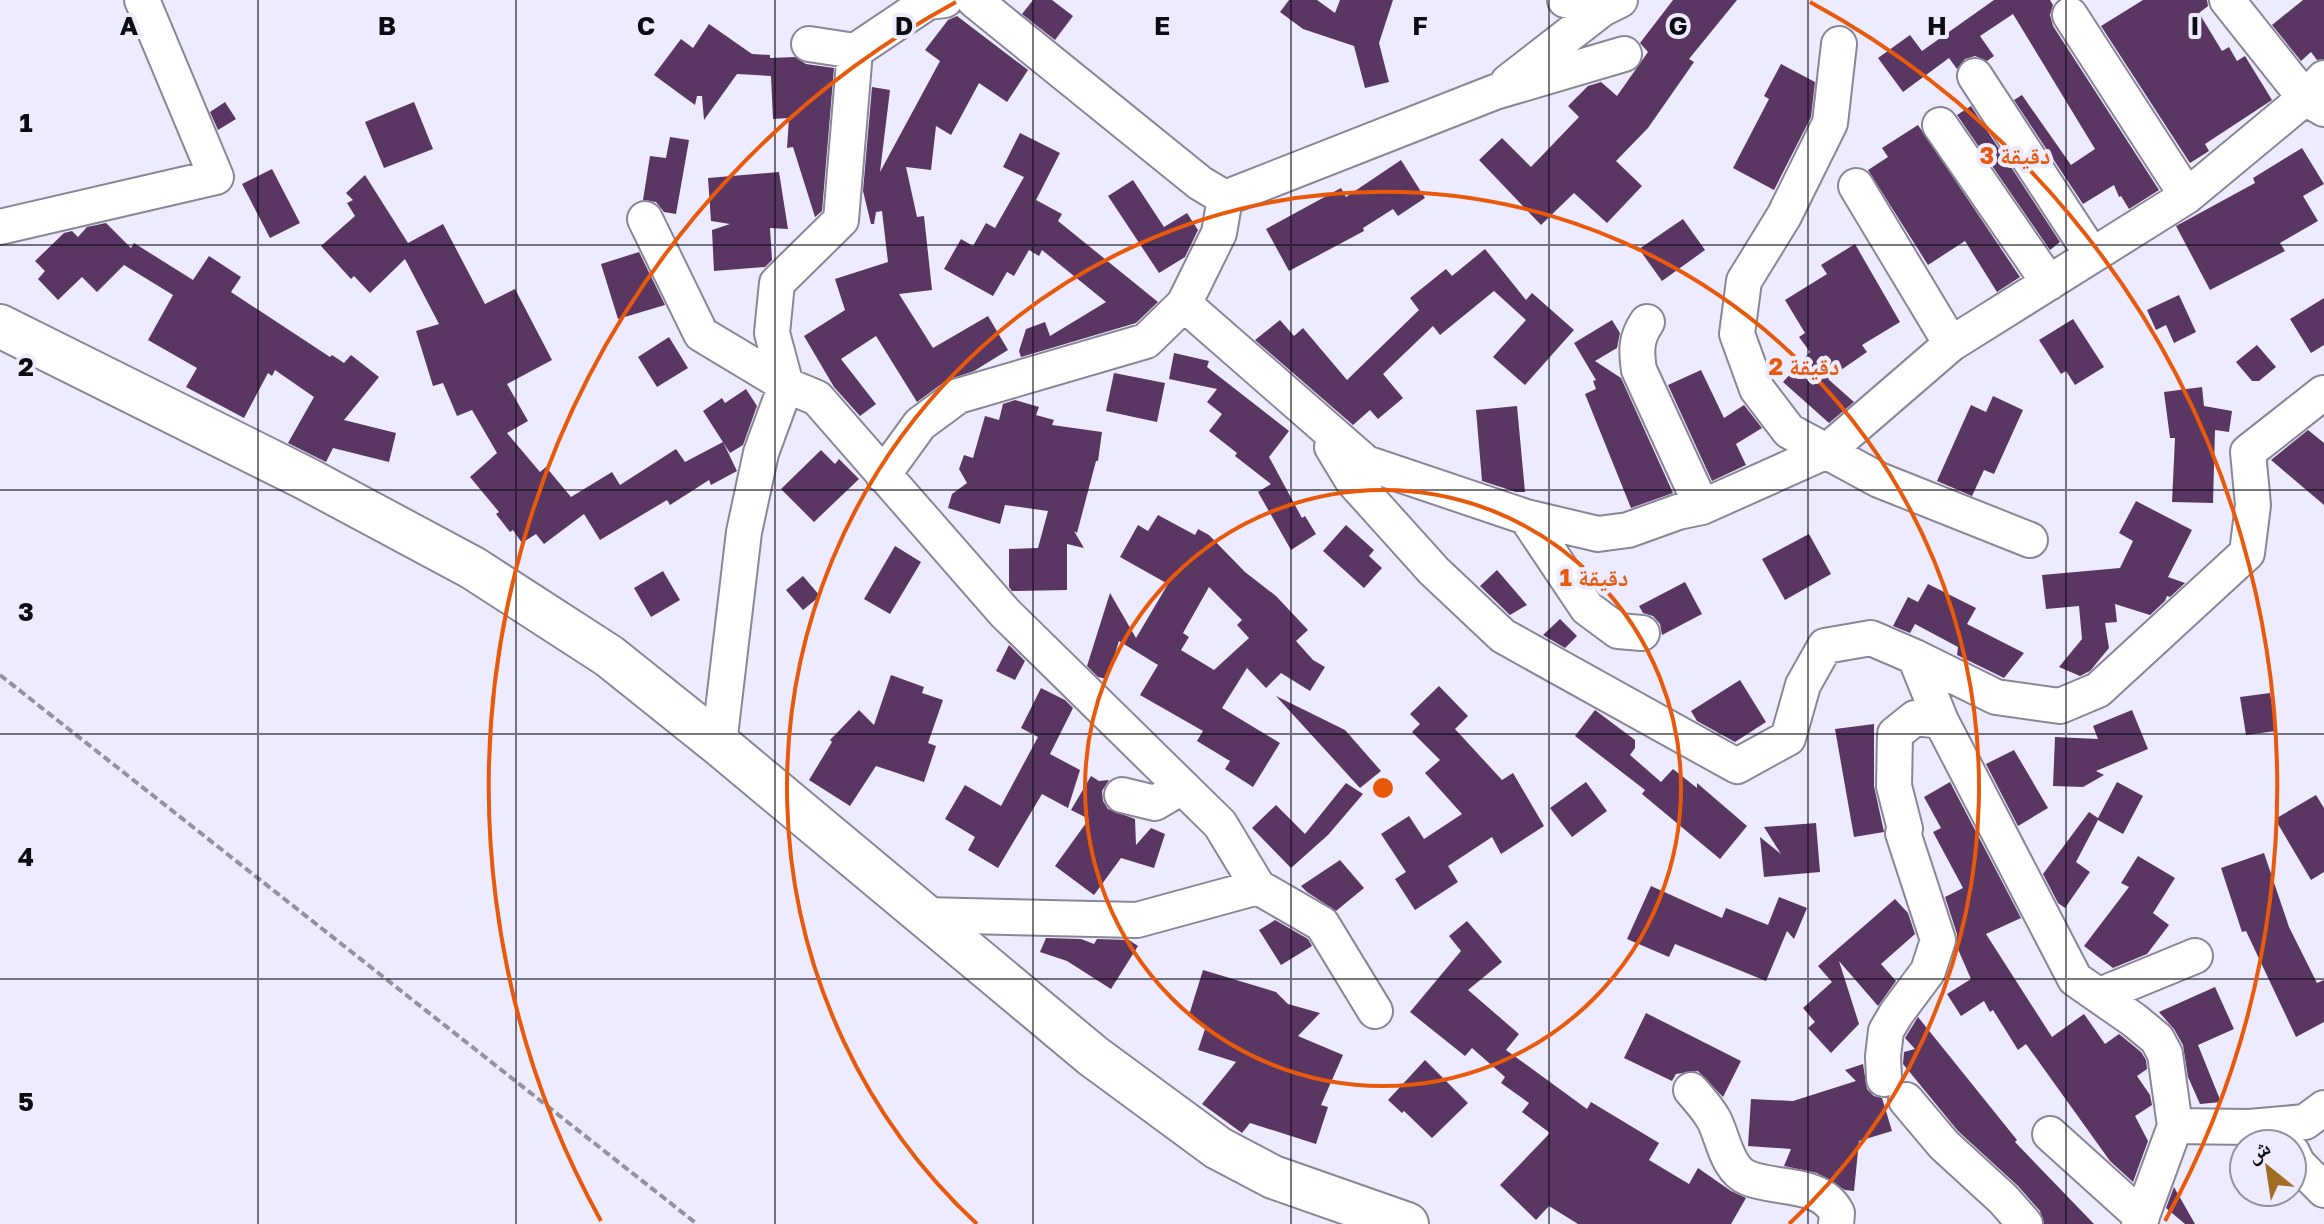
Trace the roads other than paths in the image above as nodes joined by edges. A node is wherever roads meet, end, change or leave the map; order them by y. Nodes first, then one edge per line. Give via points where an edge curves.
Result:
1 (142, 0) edge
2 (945, 0) edge
3 (974, 0) edge
4 (1565, 0) edge
5 (2227, 0) edge
6 (1611, 5) edge
7 (2070, 15) dead end
8 (809, 44) dead end
9 (1839, 44) dead end
10 (855, 51) junction
11 (1624, 54) dead end
12 (1975, 76) dead end
13 (1495, 92) junction
14 (2318, 95) edge
15 (1940, 125) dead end
16 (1856, 186) dead end
17 (2187, 196) junction
18 (1225, 198) junction
19 (645, 219) dead end
20 (0, 227) edge
21 (2092, 255) junction
22 (2049, 283) junction
23 (1184, 304) junction
24 (1647, 322) dead end
25 (0, 326) edge
26 (1951, 344) junction
27 (786, 385) junction
28 (2323, 393) edge
29 (1329, 431) junction
30 (1827, 451) junction
31 (883, 475) junction
32 (1702, 507) junction
33 (1526, 517) junction
34 (2030, 540) dead end
35 (1642, 633) dead end
36 (1915, 657) junction
37 (1941, 721) junction
38 (719, 744) junction
39 (1182, 787) junction
40 (1122, 795) dead end
41 (1258, 887) junction
42 (924, 915) junction
43 (2195, 956) dead end
44 (2100, 995) junction
45 (1375, 1011) dead end
46 (1691, 1090) dead end
47 (2324, 1108) edge
48 (2175, 1126) junction
49 (2299, 1128) edge
50 (2228, 1133) edge
51 (2050, 1134) dead end
52 (2308, 1174) edge
53 (2324, 1190) edge
54 (2141, 1221) edge
55 (1407, 1224) edge
56 (1836, 1224) edge
57 (2025, 1224) edge

1 - 20 street via 216,177
2 - 10 street via 928,2
3 - 18 street
4 - 6 street
5 - 14 street
6 - 13 street
7 - 17 street
8 - 10 street
9 - 30 street via 1830,123 1784,216 1744,281 1737,334 1757,389 1789,431
10 - 27 street via 841,220 777,283 772,333
11 - 13 street
12 - 21 street
13 - 18 street
14 - 17 street
15 - 22 street
16 - 26 street
17 - 21 street
18 - 23 street via 1219,233
19 - 27 street via 701,334
21 - 22 street
22 - 26 street
23 - 29 street
23 - 31 street via 1146,341 958,396 920,424
24 - 32 street via 1636,347 1639,370
25 - 38 main road via 473,568 609,656
26 - 30 street
27 - 31 street via 817,398
27 - 38 street via 761,453 744,532
28 - 36 street via 2248,452 2253,505 2247,553 2098,690 2060,706 1996,697
29 - 33 street via 1366,463
29 - 36 street via 1333,451 1352,480 1434,571 1503,636 1737,766 1788,738 1803,685 1825,646 1871,638
30 - 32 street
30 - 34 street via 1879,480
31 - 39 street via 1005,613
32 - 33 street via 1598,534
33 - 35 street via 1587,608 1618,631
36 - 37 street
37 - 44 street via 2075,979
37 - 57 street via 1915,718 1895,734 1894,786 1903,833 1938,940 1928,971 1886,1031 1883,1056 1895,1089
38 - 42 main road
39 - 40 street via 1155,803
39 - 41 street via 1220,824
41 - 42 street via 1137,920
41 - 45 street via 1322,924
42 - 55 main road via 1093,1056 1218,1148 1273,1177
43 - 44 street
44 - 48 street via 2157,1039 2165,1054
46 - 56 street via 1715,1121 1737,1170 1746,1178 1827,1198 1837,1213
47 - 49 street
48 - 50 street
48 - 54 street
51 - 54 street
52 - 53 street

